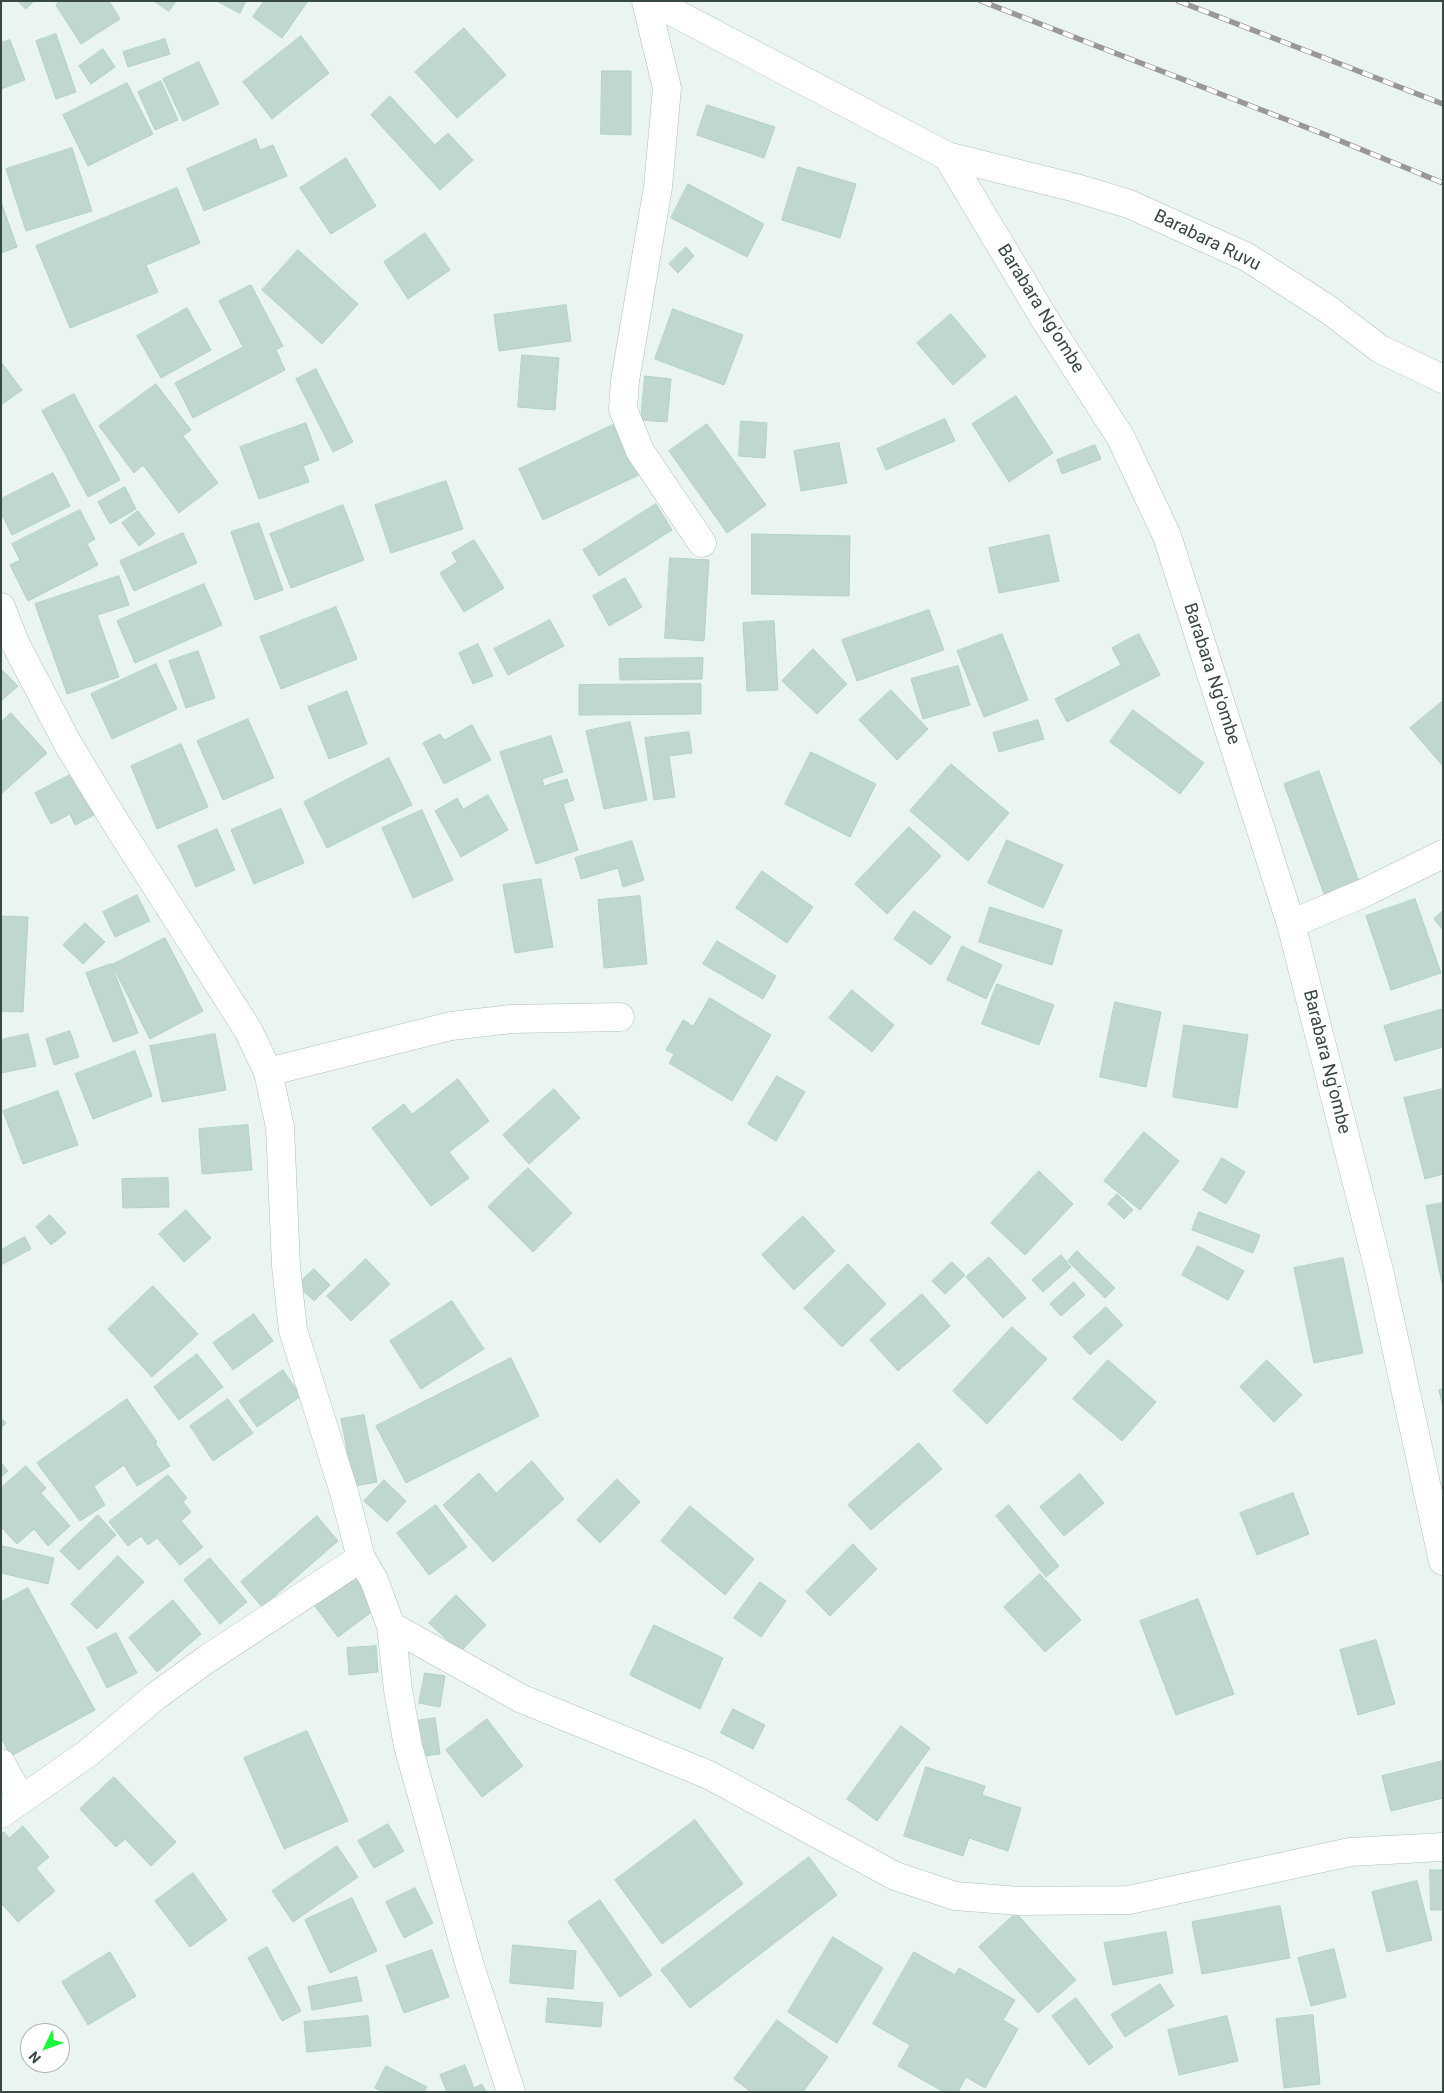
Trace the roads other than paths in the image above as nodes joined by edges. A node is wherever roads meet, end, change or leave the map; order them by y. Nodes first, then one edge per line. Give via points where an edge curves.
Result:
1 (646, 1) edge
2 (652, 1) edge
3 (947, 156) junction
4 (1443, 379) edge
5 (702, 543) dead end
6 (1, 607) edge
7 (1443, 854) edge
8 (1291, 924) junction
9 (620, 1017) dead end
10 (268, 1072) junction
11 (361, 1558) junction
12 (1443, 1561) edge
13 (391, 1626) junction
14 (1, 1763) edge
15 (11, 1806) edge
16 (1443, 1847) edge
17 (511, 2092) edge

1 - 5 street via 667,88 658,188 623,409 640,451
2 - 3 street
3 - 4 street, Barabara Ruvu via 1128,204 1247,257 1329,310 1380,349
3 - 8 street, Barabara Ng'ombe via 1044,318 1121,438 1148,493 1167,536
6 - 10 street via 15,643 68,744 248,1030
7 - 8 street via 1364,894
8 - 12 street, Barabara Ng'ombe via 1379,1270
9 - 10 street via 510,1019 451,1026
10 - 11 street via 280,1126 286,1266 293,1330 344,1492
11 - 13 street via 374,1580
11 - 15 street via 207,1659 156,1696 88,1753
13 - 16 street via 522,1699 709,1774 895,1876 955,1896 1020,1901 1129,1900 1350,1852
13 - 17 street via 408,1746 470,1966
14 - 15 street

